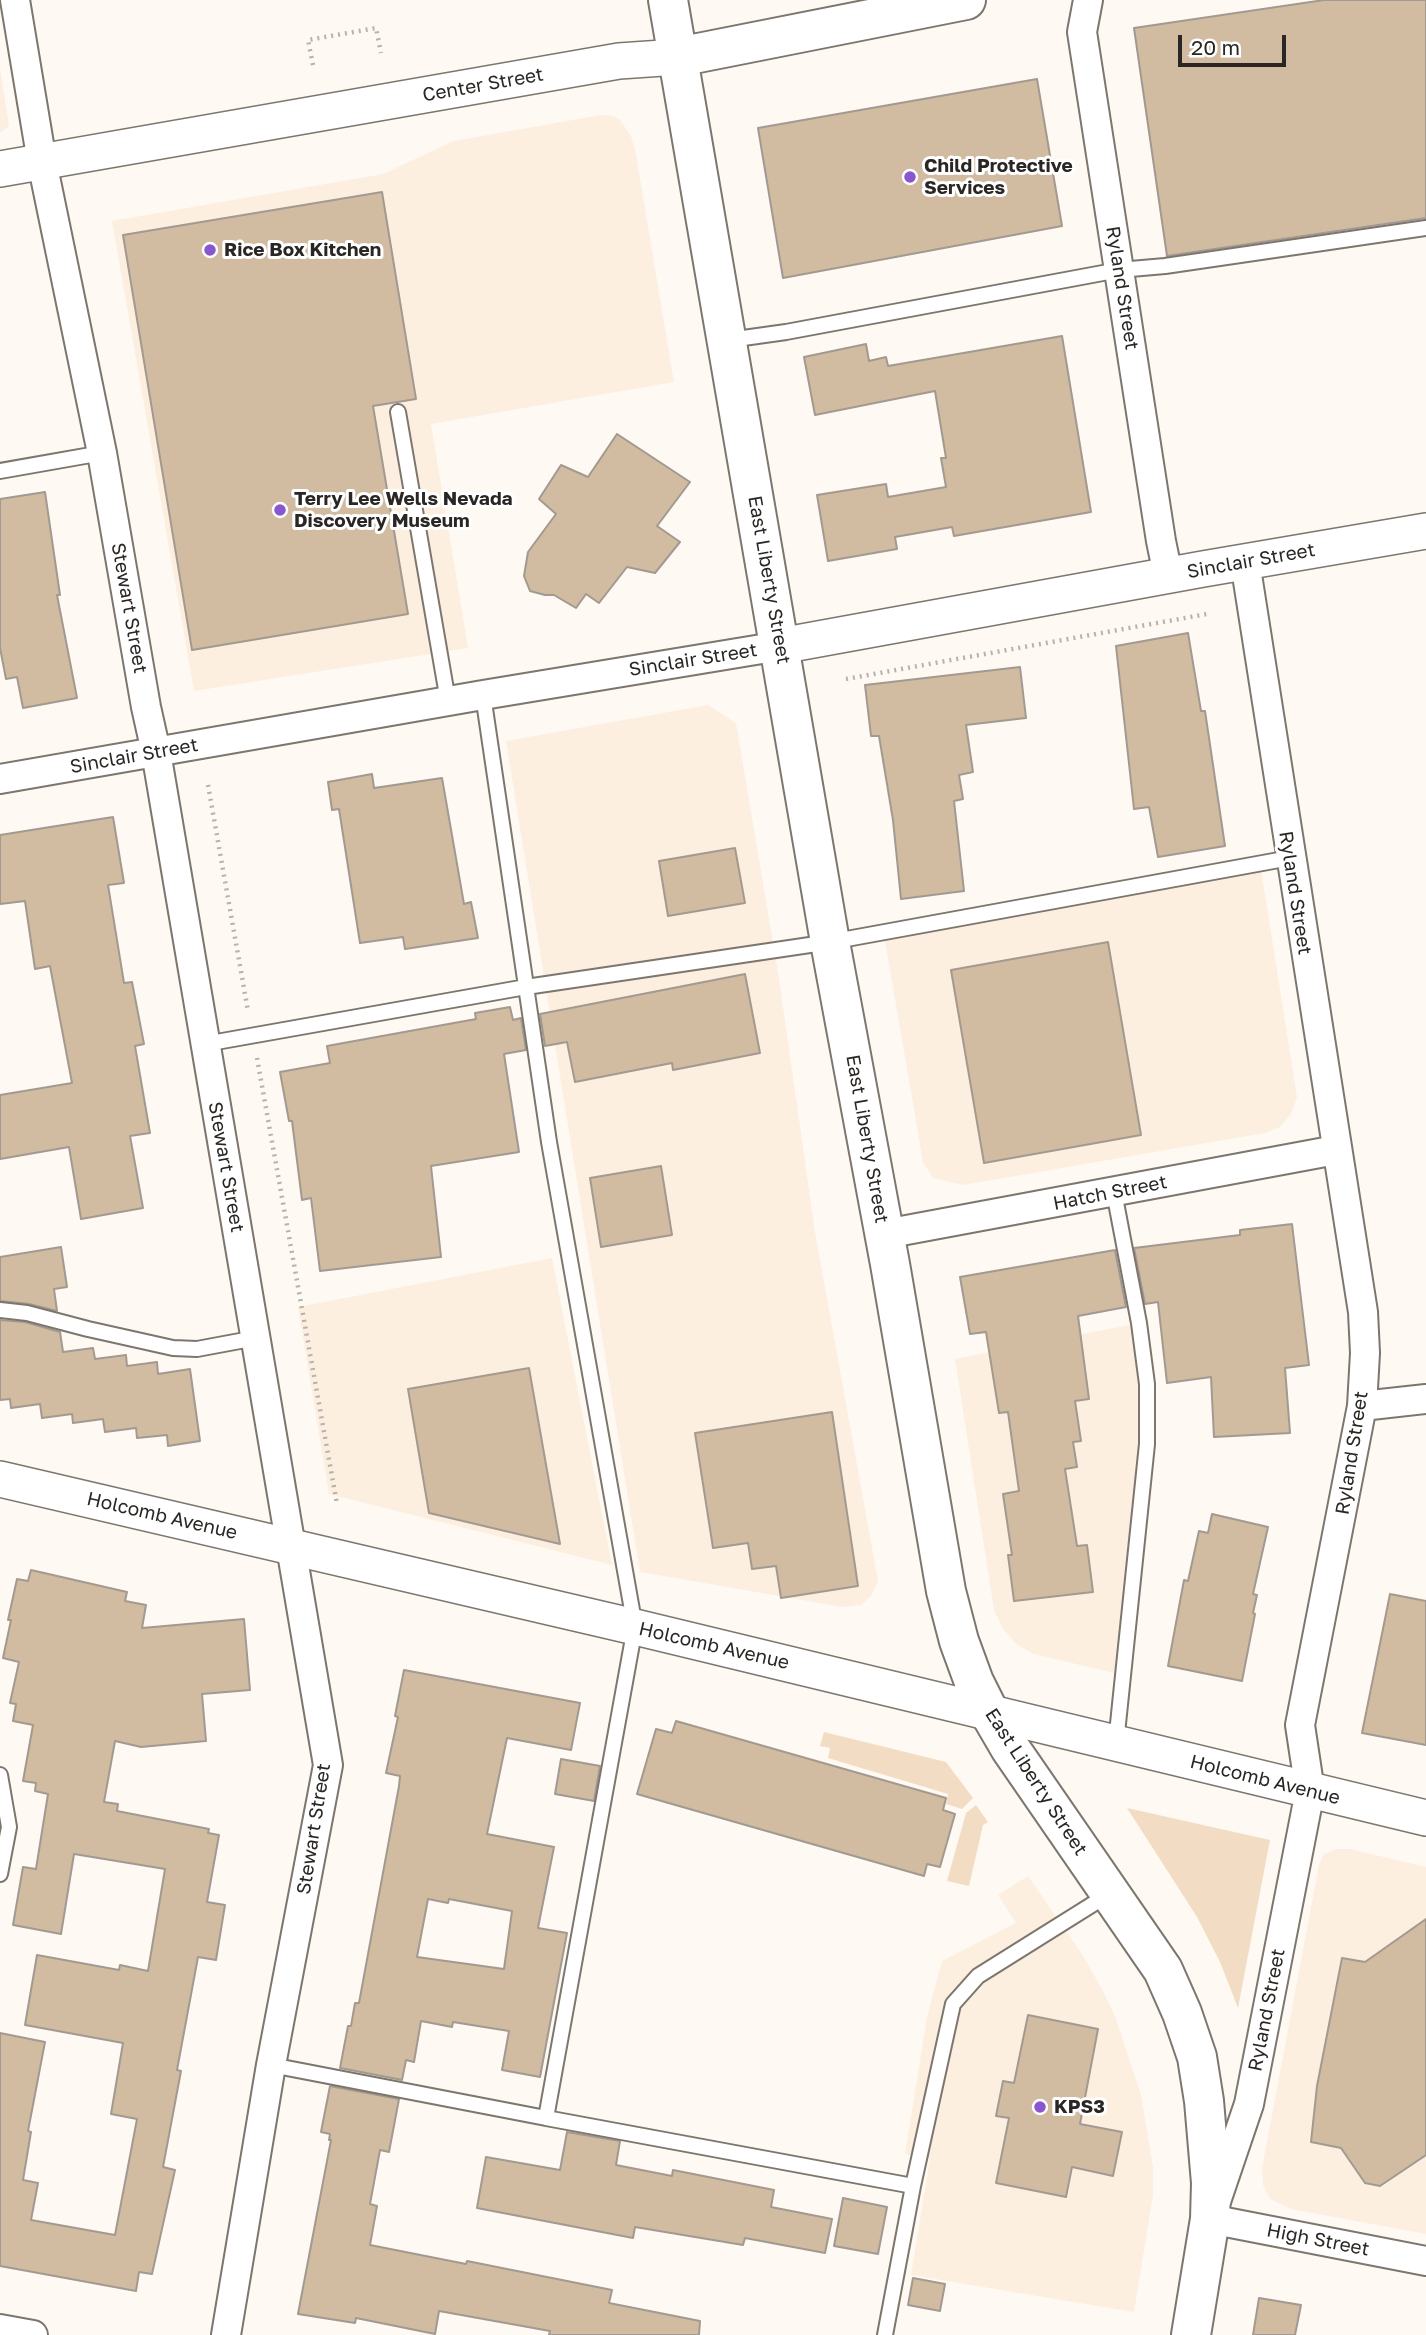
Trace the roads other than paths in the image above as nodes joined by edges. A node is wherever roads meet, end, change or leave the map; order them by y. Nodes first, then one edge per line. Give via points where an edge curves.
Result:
1 (15, 0) edge
2 (668, 0) edge
3 (966, 0) edge
4 (1088, 0) edge
5 (678, 57) junction
6 (43, 162) junction
7 (0, 169) edge
8 (1426, 228) edge
9 (1119, 270) junction
10 (727, 340) junction
11 (398, 412) dead end
12 (102, 453) junction
13 (0, 471) edge
14 (1426, 531) edge
15 (1245, 562) junction
16 (1168, 575) junction
17 (780, 646) junction
18 (483, 695) junction
19 (448, 701) junction
20 (156, 752) junction
21 (0, 779) edge
22 (1290, 858) junction
23 (830, 942) junction
24 (526, 987) junction
25 (205, 1044) junction
26 (1336, 1150) junction
27 (1114, 1192) junction
28 (885, 1234) junction
29 (0, 1310) edge
30 (256, 1338) junction
31 (1426, 1399) edge
32 (1362, 1406) junction
33 (0, 1479) edge
34 (291, 1546) junction
35 (635, 1627) junction
36 (989, 1712) junction
37 (1116, 1744) junction
38 (0, 1775) edge
39 (1310, 1791) junction
40 (1426, 1818) edge
41 (0, 1874) edge
42 (1110, 1893) junction
43 (271, 2065) junction
44 (546, 2118) junction
45 (913, 2186) junction
46 (1210, 2219) junction
47 (1426, 2261) edge
48 (0, 2329) edge
49 (33, 2335) edge
50 (226, 2335) edge
51 (885, 2335) edge
52 (1191, 2335) edge

1 - 6 street, Stewart Street
2 - 5 main road, East Liberty Street
3 - 5 main road, Center Street
4 - 9 street, Ryland Street via 1082,32
5 - 6 street, Center Street via 619,61
5 - 10 main road, East Liberty Street
6 - 7 street, Center Street
6 - 12 street, Stewart Street
8 - 9 lane
9 - 10 lane
9 - 16 street, Ryland Street
10 - 17 main road, East Liberty Street
11 - 19 lane
12 - 13 lane
12 - 20 street, Stewart Street
14 - 15 street, Sinclair Street
15 - 16 street, Sinclair Street
15 - 22 street, Ryland Street
16 - 17 street, Sinclair Street
17 - 18 street, Sinclair Street
17 - 23 main road, East Liberty Street
18 - 19 street, Sinclair Street
18 - 24 lane
19 - 20 street, Sinclair Street
20 - 21 street, Sinclair Street
20 - 25 street, Stewart Street
22 - 23 lane
22 - 26 street, Ryland Street
23 - 24 lane
23 - 28 main road, East Liberty Street
24 - 25 lane
24 - 35 lane via 548,1142
25 - 30 street, Stewart Street
26 - 27 street, Hatch Street
26 - 32 street, Ryland Street via 1363,1312
27 - 28 street, Hatch Street
27 - 37 lane via 1147,1384 1147,1444
28 - 36 main road, East Liberty Street via 946,1591 966,1662
29 - 30 lane via 26,1312 173,1348 197,1349
30 - 34 street, Stewart Street
31 - 32 street
32 - 39 street, Ryland Street via 1300,1725
33 - 34 street, Holcomb Avenue
34 - 35 street, Holcomb Avenue
34 - 43 street, Stewart Street via 328,1765
35 - 36 street, Holcomb Avenue
35 - 44 lane
36 - 37 street, Holcomb Avenue
36 - 42 main road, East Liberty Street
37 - 39 street, Holcomb Avenue
38 - 41 lane via 9,1827
39 - 40 street, Holcomb Avenue
39 - 46 street, Ryland Street via 1249,2104
42 - 45 lane via 978,1976 953,2004
42 - 46 main road, East Liberty Street via 1163,1969 1197,2057 1209,2143
43 - 44 lane
43 - 50 street, Stewart Street
44 - 45 lane
45 - 51 lane
46 - 47 street, High Street
46 - 52 main road, Ryland Street
48 - 49 street

